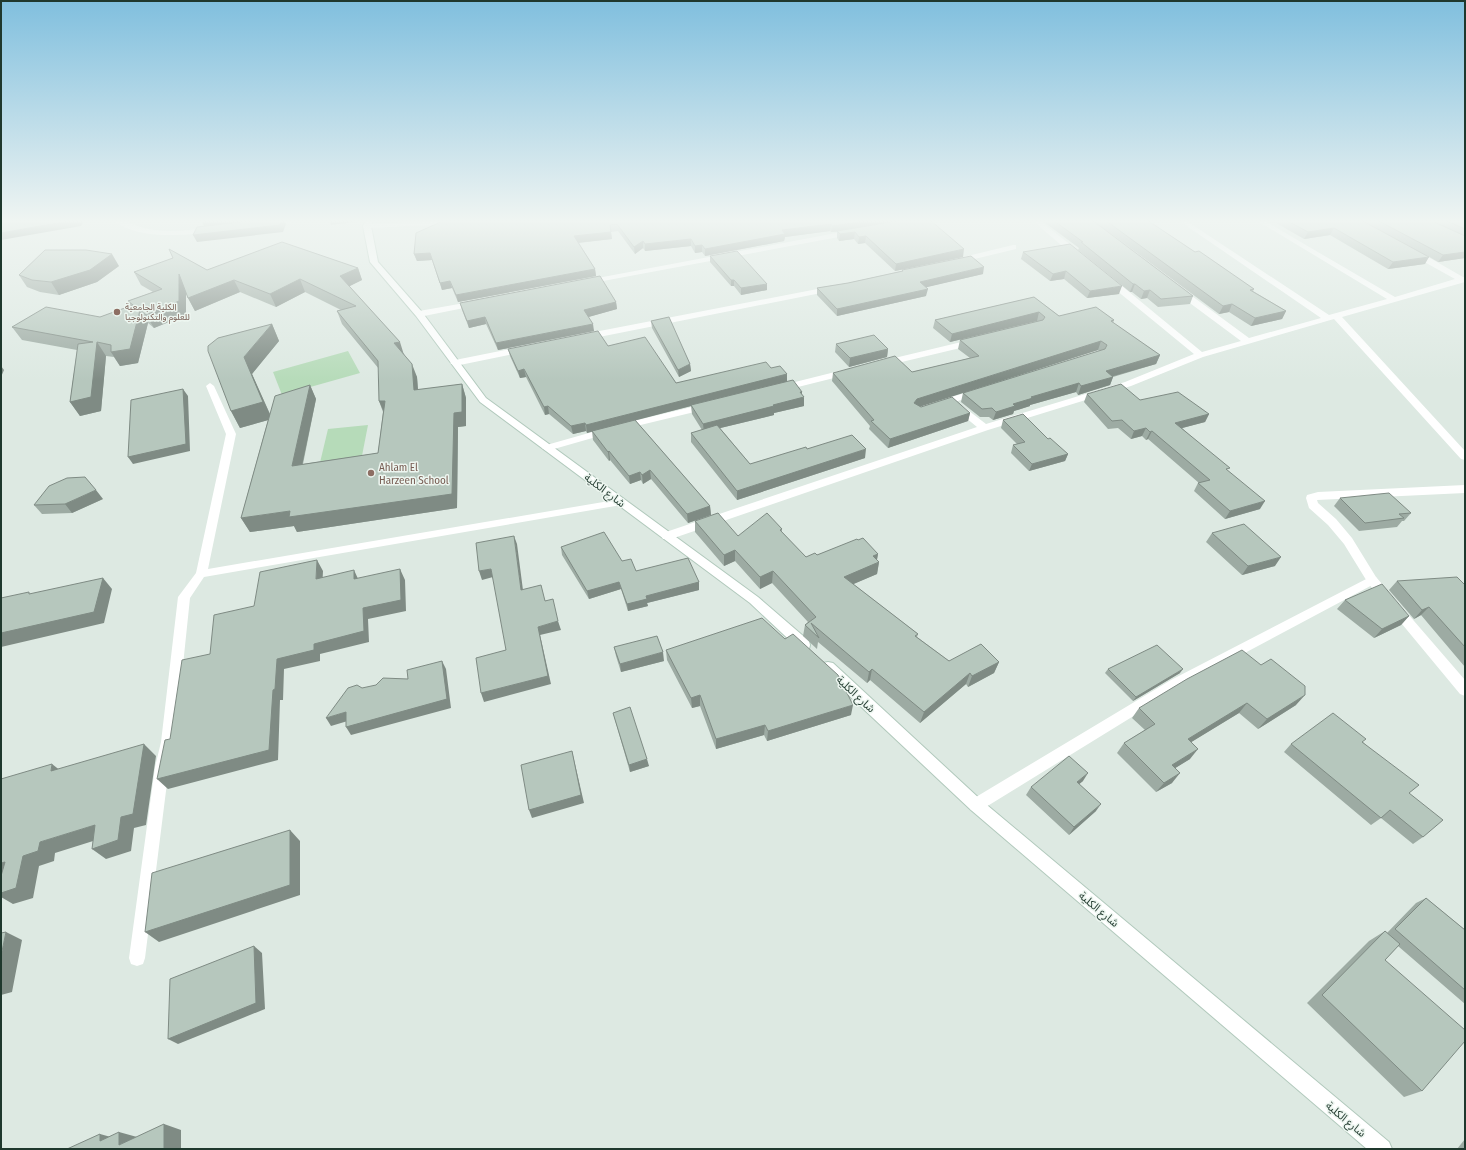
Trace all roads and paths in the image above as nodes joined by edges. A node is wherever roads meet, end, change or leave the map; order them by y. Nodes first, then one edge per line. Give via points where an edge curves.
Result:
1 (384, 274) edge
2 (632, 274) edge
3 (1264, 274) edge
4 (1350, 274) edge
5 (1454, 274) edge
6 (1102, 275) edge
7 (1464, 279) edge
8 (582, 283) edge
9 (845, 285) edge
10 (1173, 286) edge
11 (1393, 299) junction
12 (481, 302) edge
13 (419, 314) junction
14 (1331, 317) junction
15 (984, 339) edge
16 (572, 340) edge
17 (1248, 341) junction
18 (533, 348) edge
19 (1200, 355) junction
20 (455, 364) junction
21 (878, 365) edge
22 (856, 370) edge
23 (210, 386) dead end
24 (988, 389) edge
25 (774, 390) edge
26 (721, 403) edge
27 (984, 428) junction
28 (547, 448) junction
29 (1465, 457) edge
30 (1465, 489) edge
31 (622, 502) junction
32 (667, 536) junction
33 (201, 574) junction
34 (1372, 580) junction
35 (1465, 690) edge
36 (976, 805) junction
37 (137, 958) dead end
38 (1382, 1149) edge

1 - 13 street, شارع الكلية
2 - 8 street
3 - 14 street
4 - 11 street
5 - 7 street
6 - 19 street
7 - 11 street
9 - 16 street
10 - 17 street
11 - 14 street
12 - 13 street
13 - 20 street, شارع الكلية
14 - 17 street
14 - 29 street
15 - 21 street
17 - 19 street
18 - 20 street
19 - 27 street via 1128,384
20 - 28 street, شارع الكلية via 483,400
22 - 25 street
23 - 33 lane via 231,434
24 - 27 street via 948,401
26 - 28 street via 621,426
27 - 32 street
28 - 31 street, شارع الكلية
30 - 34 street via 1311,498 1313,505 1348,541
31 - 32 street, شارع الكلية
31 - 33 lane
32 - 36 street, شارع الكلية via 754,600
33 - 37 lane via 184,596 168,742 162,767
34 - 35 street
34 - 36 lane via 1175,684
36 - 38 street, شارع الكلية

